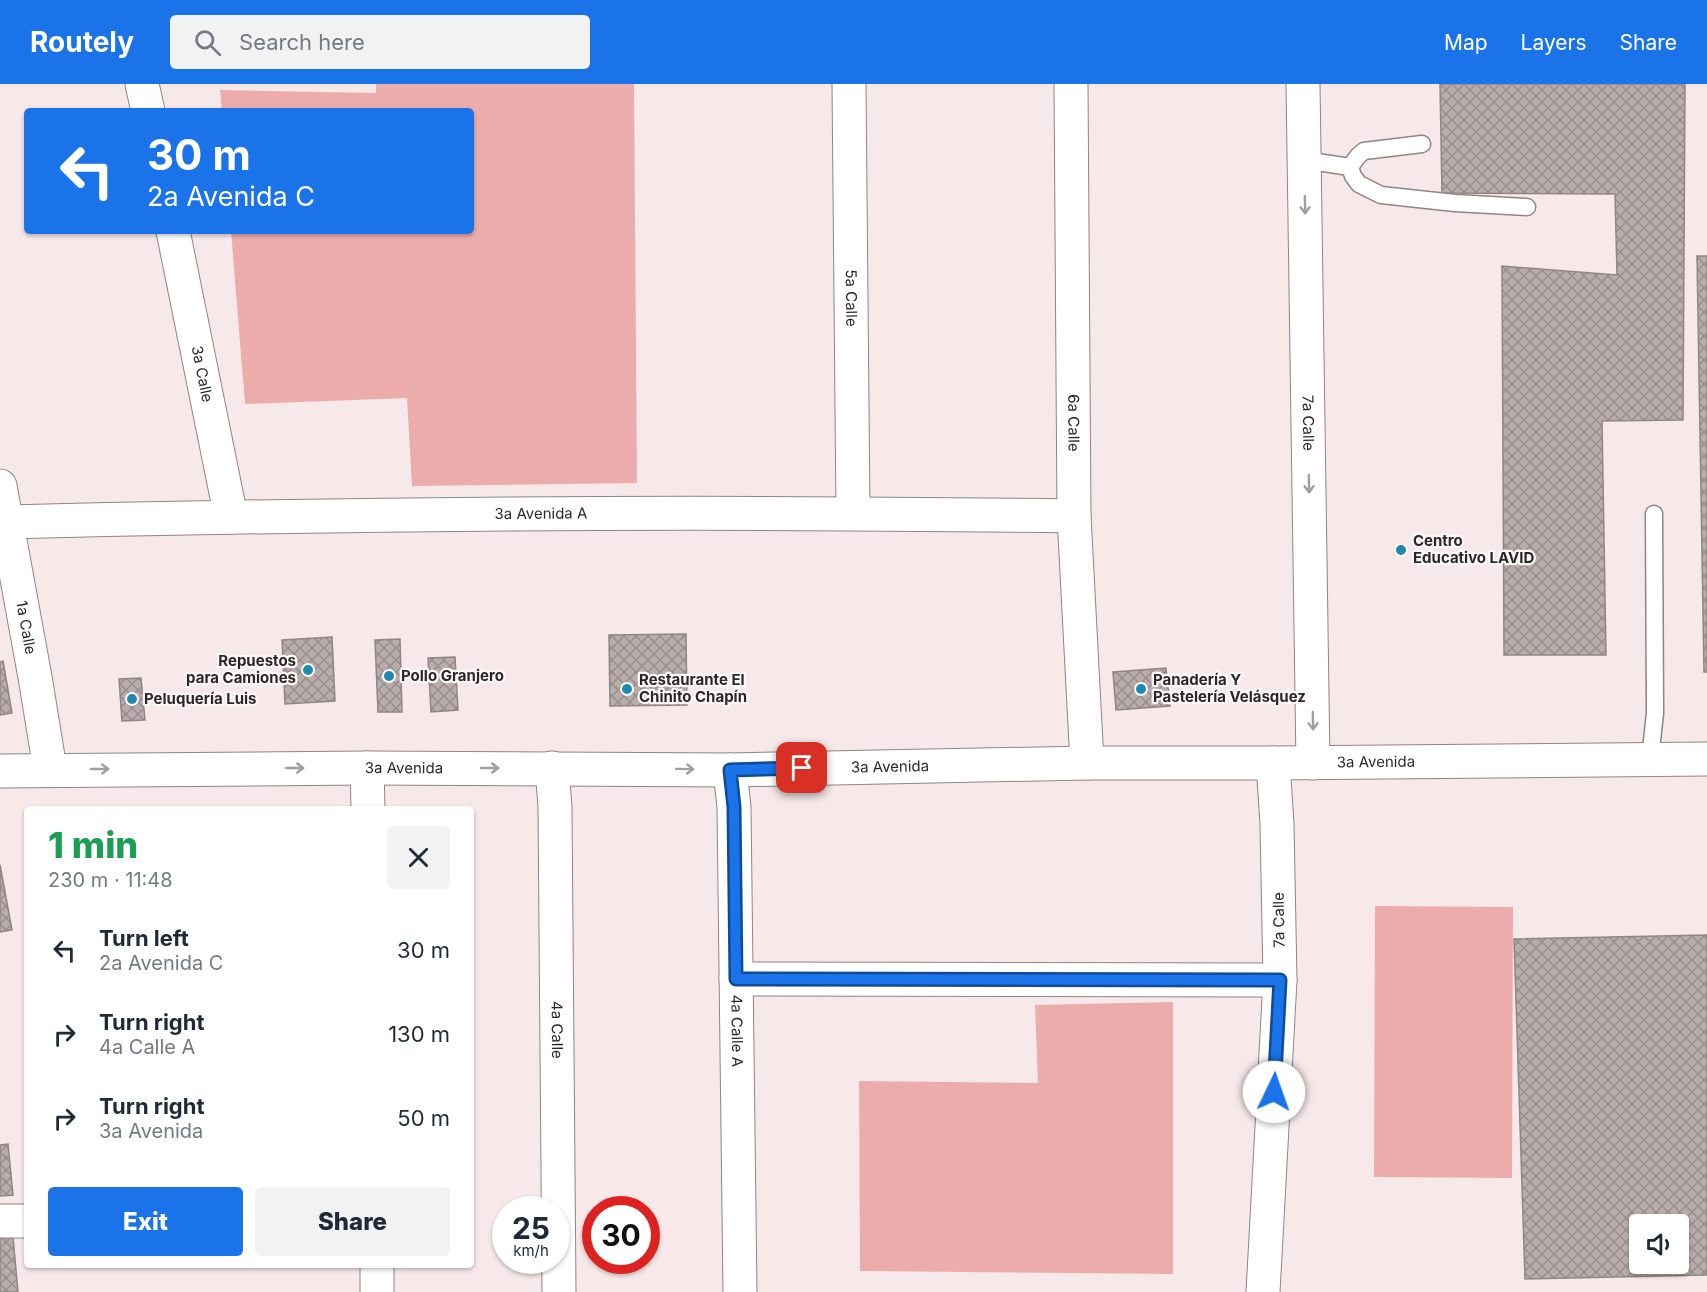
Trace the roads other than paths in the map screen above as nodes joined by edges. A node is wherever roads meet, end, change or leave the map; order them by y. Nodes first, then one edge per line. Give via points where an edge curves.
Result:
1 (142, 84) edge
2 (849, 84) edge
3 (1071, 84) edge
4 (1303, 84) edge
5 (147, 108) edge
6 (1422, 144) dead end
7 (1304, 160) junction
8 (1350, 167) junction
9 (1527, 207) dead end
10 (174, 234) edge
11 (0, 486) edge
12 (853, 513) junction
13 (1654, 513) dead end
14 (1074, 516) junction
15 (231, 517) junction
16 (7, 522) junction
17 (1650, 759) junction
18 (1707, 759) edge
19 (1087, 763) junction
20 (1273, 763) junction
21 (1313, 763) junction
22 (368, 768) junction
23 (552, 768) junction
24 (50, 769) junction
25 (730, 770) junction
26 (0, 771) edge
27 (368, 806) edge
28 (736, 979) junction
29 (1280, 980) junction
30 (0, 1221) edge
31 (24, 1221) edge
32 (377, 1268) edge
33 (377, 1292) edge
34 (560, 1292) edge
35 (740, 1292) edge
36 (1263, 1292) edge

1 - 5 street
2 - 12 street, 5a Calle
3 - 14 street, 6a Calle
4 - 7 street, 7a Calle
6 - 8 lane via 1365,151
7 - 8 lane
7 -> 21 street, 7a Calle
8 - 9 lane via 1359,184 1381,195
10 - 15 street, 3a Calle
11 - 16 street, 1a Calle
12 - 14 street, 3a Avenida A
12 - 15 street, 3a Avenida A
13 - 17 lane via 1655,713
14 - 19 street, 6a Calle
15 - 16 street, 3a Avenida A
16 - 24 street, 1a Calle
17 - 18 street, 3a Avenida
17 - 21 street, 3a Avenida
19 - 20 street, 3a Avenida
19 - 25 street, 3a Avenida
20 - 21 street, 3a Avenida
20 - 29 street, 7a Calle
22 -> 23 street, 3a Avenida
24 -> 22 street, 3a Avenida
22 - 27 street
23 -> 25 street, 3a Avenida
23 - 34 street, 4a Calle
24 - 26 street, 3a Avenida
25 - 28 street, 4a Calle A
28 - 29 street
28 - 35 street, 4a Calle A
29 - 36 street, 7a Calle
30 - 31 street
32 - 33 street

